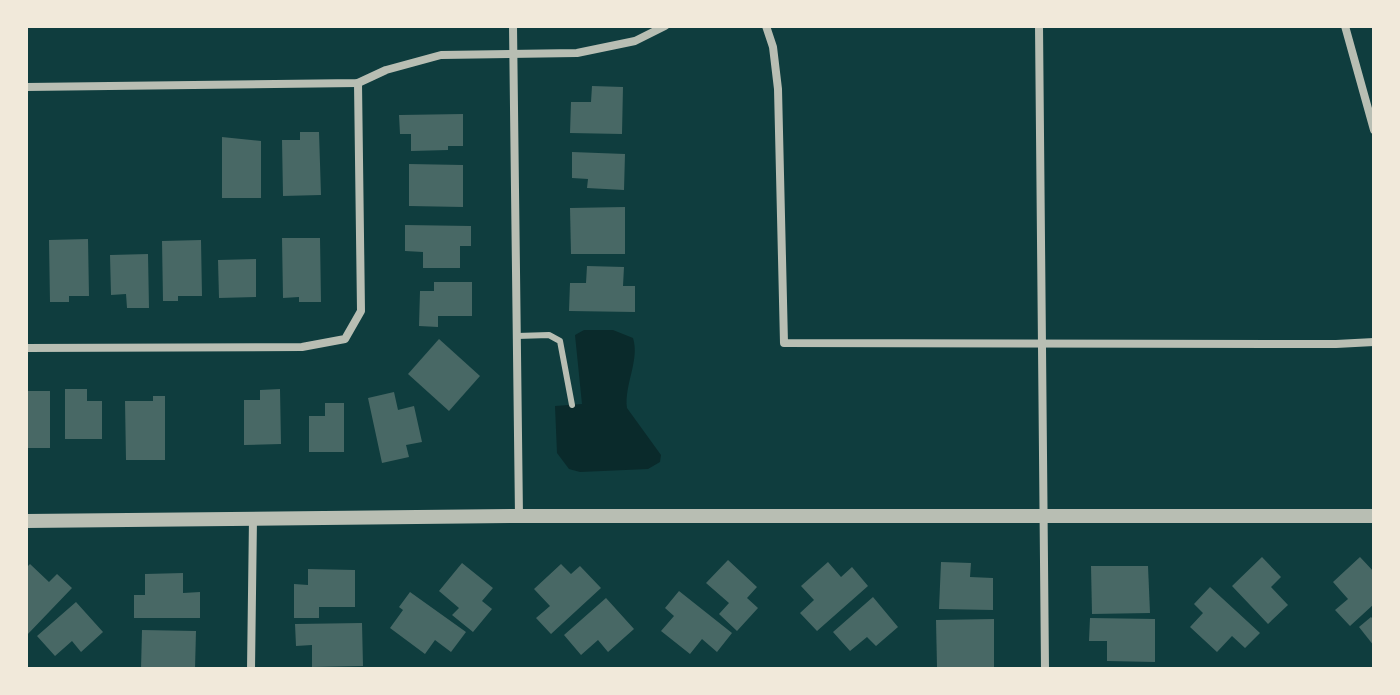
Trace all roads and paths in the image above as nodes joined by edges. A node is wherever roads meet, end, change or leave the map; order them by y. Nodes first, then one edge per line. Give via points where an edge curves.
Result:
1 (513, 26) edge
2 (665, 26) edge
3 (766, 26) edge
4 (1039, 26) edge
5 (1345, 26) edge
6 (513, 54) junction
7 (358, 83) junction
8 (26, 87) edge
9 (1374, 130) edge
10 (517, 336) junction
11 (1374, 342) edge
12 (1043, 344) junction
13 (26, 348) edge
14 (572, 405) dead end
15 (519, 516) junction
16 (1374, 516) edge
17 (253, 518) junction
18 (1043, 518) junction
19 (26, 521) edge
20 (251, 669) edge
21 (1045, 669) edge

1 - 6 street
2 - 6 street via 635,41 577,53
3 - 12 street via 778,89 784,343
4 - 12 street
5 - 9 street
6 - 7 street via 441,55
6 - 10 street
7 - 8 street
7 - 13 street via 361,311 345,339 302,347
10 - 14 lane via 549,335 560,341
10 - 15 street
11 - 12 street
12 - 18 street
15 - 17 street
15 - 18 street
16 - 18 street
17 - 19 street
17 - 20 street
18 - 21 street

